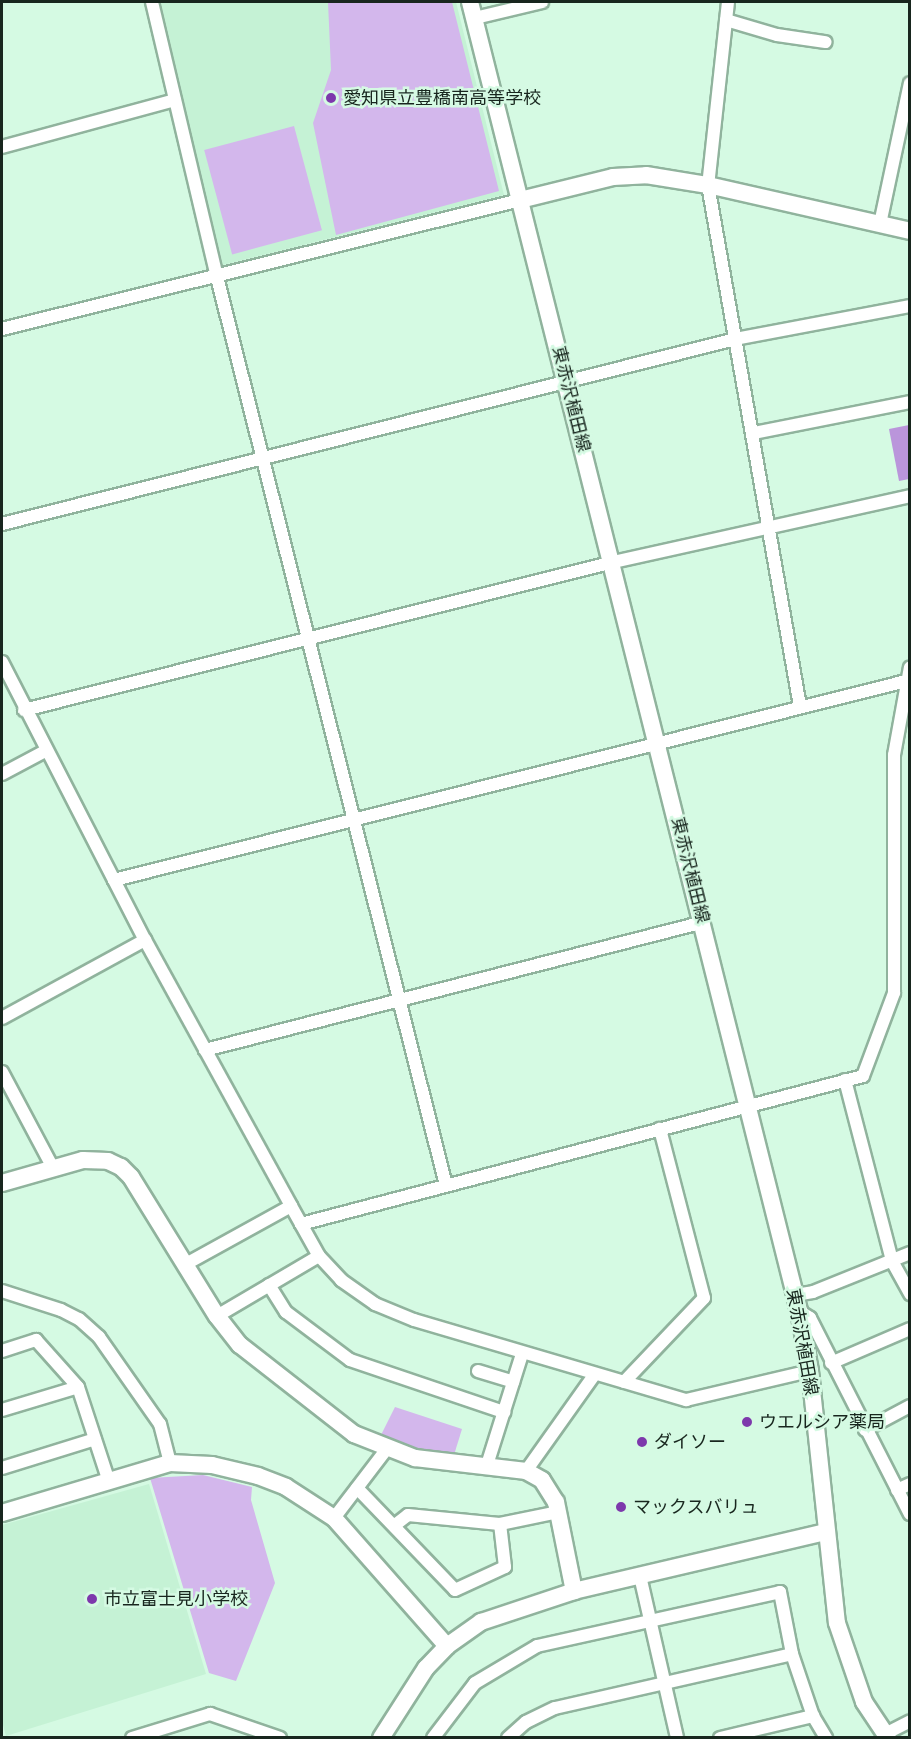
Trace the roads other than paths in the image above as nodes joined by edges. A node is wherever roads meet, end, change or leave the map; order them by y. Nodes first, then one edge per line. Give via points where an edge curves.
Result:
1 (152, 2) edge
2 (470, 2) edge
3 (542, 2) edge
4 (728, 2) edge
5 (475, 18) junction
6 (726, 20) junction
7 (825, 42) dead end
8 (909, 83) edge
9 (176, 100) junction
10 (2, 147) edge
11 (708, 185) junction
12 (520, 200) junction
13 (880, 225) junction
14 (909, 232) edge
15 (217, 277) junction
16 (909, 306) edge
17 (2, 329) edge
18 (735, 339) junction
19 (566, 380) junction
20 (909, 402) edge
21 (754, 433) junction
22 (264, 457) junction
23 (909, 496) edge
24 (2, 524) edge
25 (770, 527) junction
26 (613, 562) junction
27 (309, 639) junction
28 (2, 662) edge
29 (908, 676) edge
30 (800, 706) junction
31 (24, 710) junction
32 (657, 742) junction
33 (45, 751) junction
34 (2, 774) edge
35 (355, 818) junction
36 (114, 880) junction
37 (704, 922) junction
38 (145, 940) junction
39 (401, 1000) junction
40 (2, 1018) edge
41 (206, 1050) junction
42 (2, 1072) edge
43 (846, 1080) junction
44 (749, 1105) junction
45 (660, 1129) junction
46 (53, 1168) junction
47 (2, 1183) edge
48 (446, 1185) junction
49 (291, 1206) junction
50 (301, 1224) junction
51 (909, 1254) edge
52 (319, 1256) junction
53 (892, 1261) junction
54 (186, 1264) junction
55 (269, 1285) junction
56 (2, 1291) edge
57 (909, 1294) edge
58 (797, 1303) junction
59 (217, 1316) junction
60 (909, 1329) edge
61 (2, 1351) edge
62 (522, 1354) junction
63 (831, 1363) junction
64 (478, 1371) dead end
65 (810, 1371) junction
66 (595, 1374) junction
67 (513, 1382) junction
68 (624, 1382) junction
69 (78, 1387) junction
70 (909, 1406) edge
71 (2, 1410) edge
72 (504, 1412) junction
73 (865, 1430) junction
74 (95, 1439) junction
75 (386, 1450) junction
76 (170, 1463) junction
77 (487, 1465) junction
78 (2, 1468) edge
79 (526, 1471) junction
80 (108, 1479) junction
81 (909, 1484) edge
82 (357, 1488) junction
83 (897, 1490) junction
84 (558, 1512) junction
85 (2, 1513) edge
86 (909, 1514) edge
87 (334, 1518) junction
88 (500, 1524) junction
89 (395, 1525) junction
90 (826, 1532) junction
91 (640, 1576) junction
92 (574, 1591) junction
93 (650, 1620) junction
94 (447, 1646) junction
95 (792, 1654) junction
96 (663, 1684) junction
97 (813, 1716) junction
98 (909, 1721) edge
99 (887, 1736) edge
100 (132, 1737) edge
101 (279, 1737) edge
102 (381, 1737) edge
103 (433, 1737) edge
104 (508, 1737) edge
105 (677, 1737) edge
106 (720, 1737) edge
107 (826, 1737) edge

1 - 9 street
2 - 5 street, 東赤沢植田線
3 - 5 street
4 - 6 street
5 - 12 street, 東赤沢植田線
6 - 7 street via 777,35
6 - 11 street
8 - 13 street
9 - 10 street
9 - 15 street
11 - 12 street via 630,175
11 - 13 street
11 - 18 street
12 - 15 street
12 - 19 street, 東赤沢植田線
13 - 14 street
15 - 17 street
15 - 22 street
16 - 18 street
18 - 19 street
18 - 21 street
19 - 22 street
19 - 26 street, 東赤沢植田線
20 - 21 street
21 - 25 street
22 - 24 street
22 - 27 street
23 - 25 street
25 - 26 street
25 - 30 street
26 - 27 street
26 - 32 street, 東赤沢植田線
27 - 31 street
27 - 35 street
28 - 31 street
29 - 30 street
29 - 43 street via 894,755 894,993 863,1076
30 - 32 street
31 - 33 street
32 - 35 street
32 - 37 street, 東赤沢植田線
33 - 34 street
33 - 36 street
35 - 36 street
35 - 39 street
36 - 38 street
37 - 39 street
37 - 44 street, 東赤沢植田線
38 - 40 street
38 - 41 street
39 - 41 street
39 - 48 street
41 - 49 street
42 - 46 street
43 - 44 street
43 - 53 street
44 - 45 street
44 - 58 street, 東赤沢植田線
45 - 48 street
45 - 68 street via 704,1298
46 - 47 street
46 - 54 street via 96,1159 121,1167
48 - 50 street
49 - 50 street
49 - 54 street
50 - 52 street
51 - 53 street
52 - 55 street
52 - 62 street via 341,1280 375,1304
53 - 57 street
53 - 58 street via 813,1292
54 - 59 street
55 - 59 street
55 - 72 street via 286,1312 350,1360
56 - 76 street via 61,1310 79,1319 99,1337 160,1424
58 - 63 street via 810,1318
58 - 65 street, 東赤沢植田線
59 - 75 street via 256,1359 354,1434
60 - 63 street
61 - 69 street via 36,1340
62 - 66 street
62 - 67 street
63 - 73 street
64 - 67 street
65 - 68 street via 686,1400
65 - 90 street, 東赤沢植田線
66 - 68 street
66 - 79 street
67 - 72 street
69 - 71 street
69 - 74 street
70 - 73 street
72 - 77 street
73 - 83 street
74 - 78 street
74 - 80 street
75 - 77 street via 414,1458
75 - 82 street
76 - 80 street
76 - 87 street via 213,1465 258,1476 286,1487
77 - 79 street
79 - 84 street via 548,1486
80 - 85 street
81 - 83 street
82 - 87 street
82 - 89 street
83 - 86 street
84 - 88 street
84 - 92 street
87 - 94 street
88 - 89 street via 408,1515
88 - 89 street via 505,1567 455,1590
90 - 91 street
90 - 99 street, 東赤沢植田線 via 837,1623 850,1669 864,1702
91 - 92 street
91 - 93 street
92 - 94 street via 506,1610
93 - 95 street via 780,1592
93 - 96 street
93 - 103 street via 537,1646 515,1656 475,1683
94 - 102 street via 409,1689
95 - 96 street
95 - 97 street
96 - 104 street via 555,1708 526,1722
96 - 105 street
97 - 106 street
97 - 107 street
98 - 99 street
100 - 101 street via 210,1714

